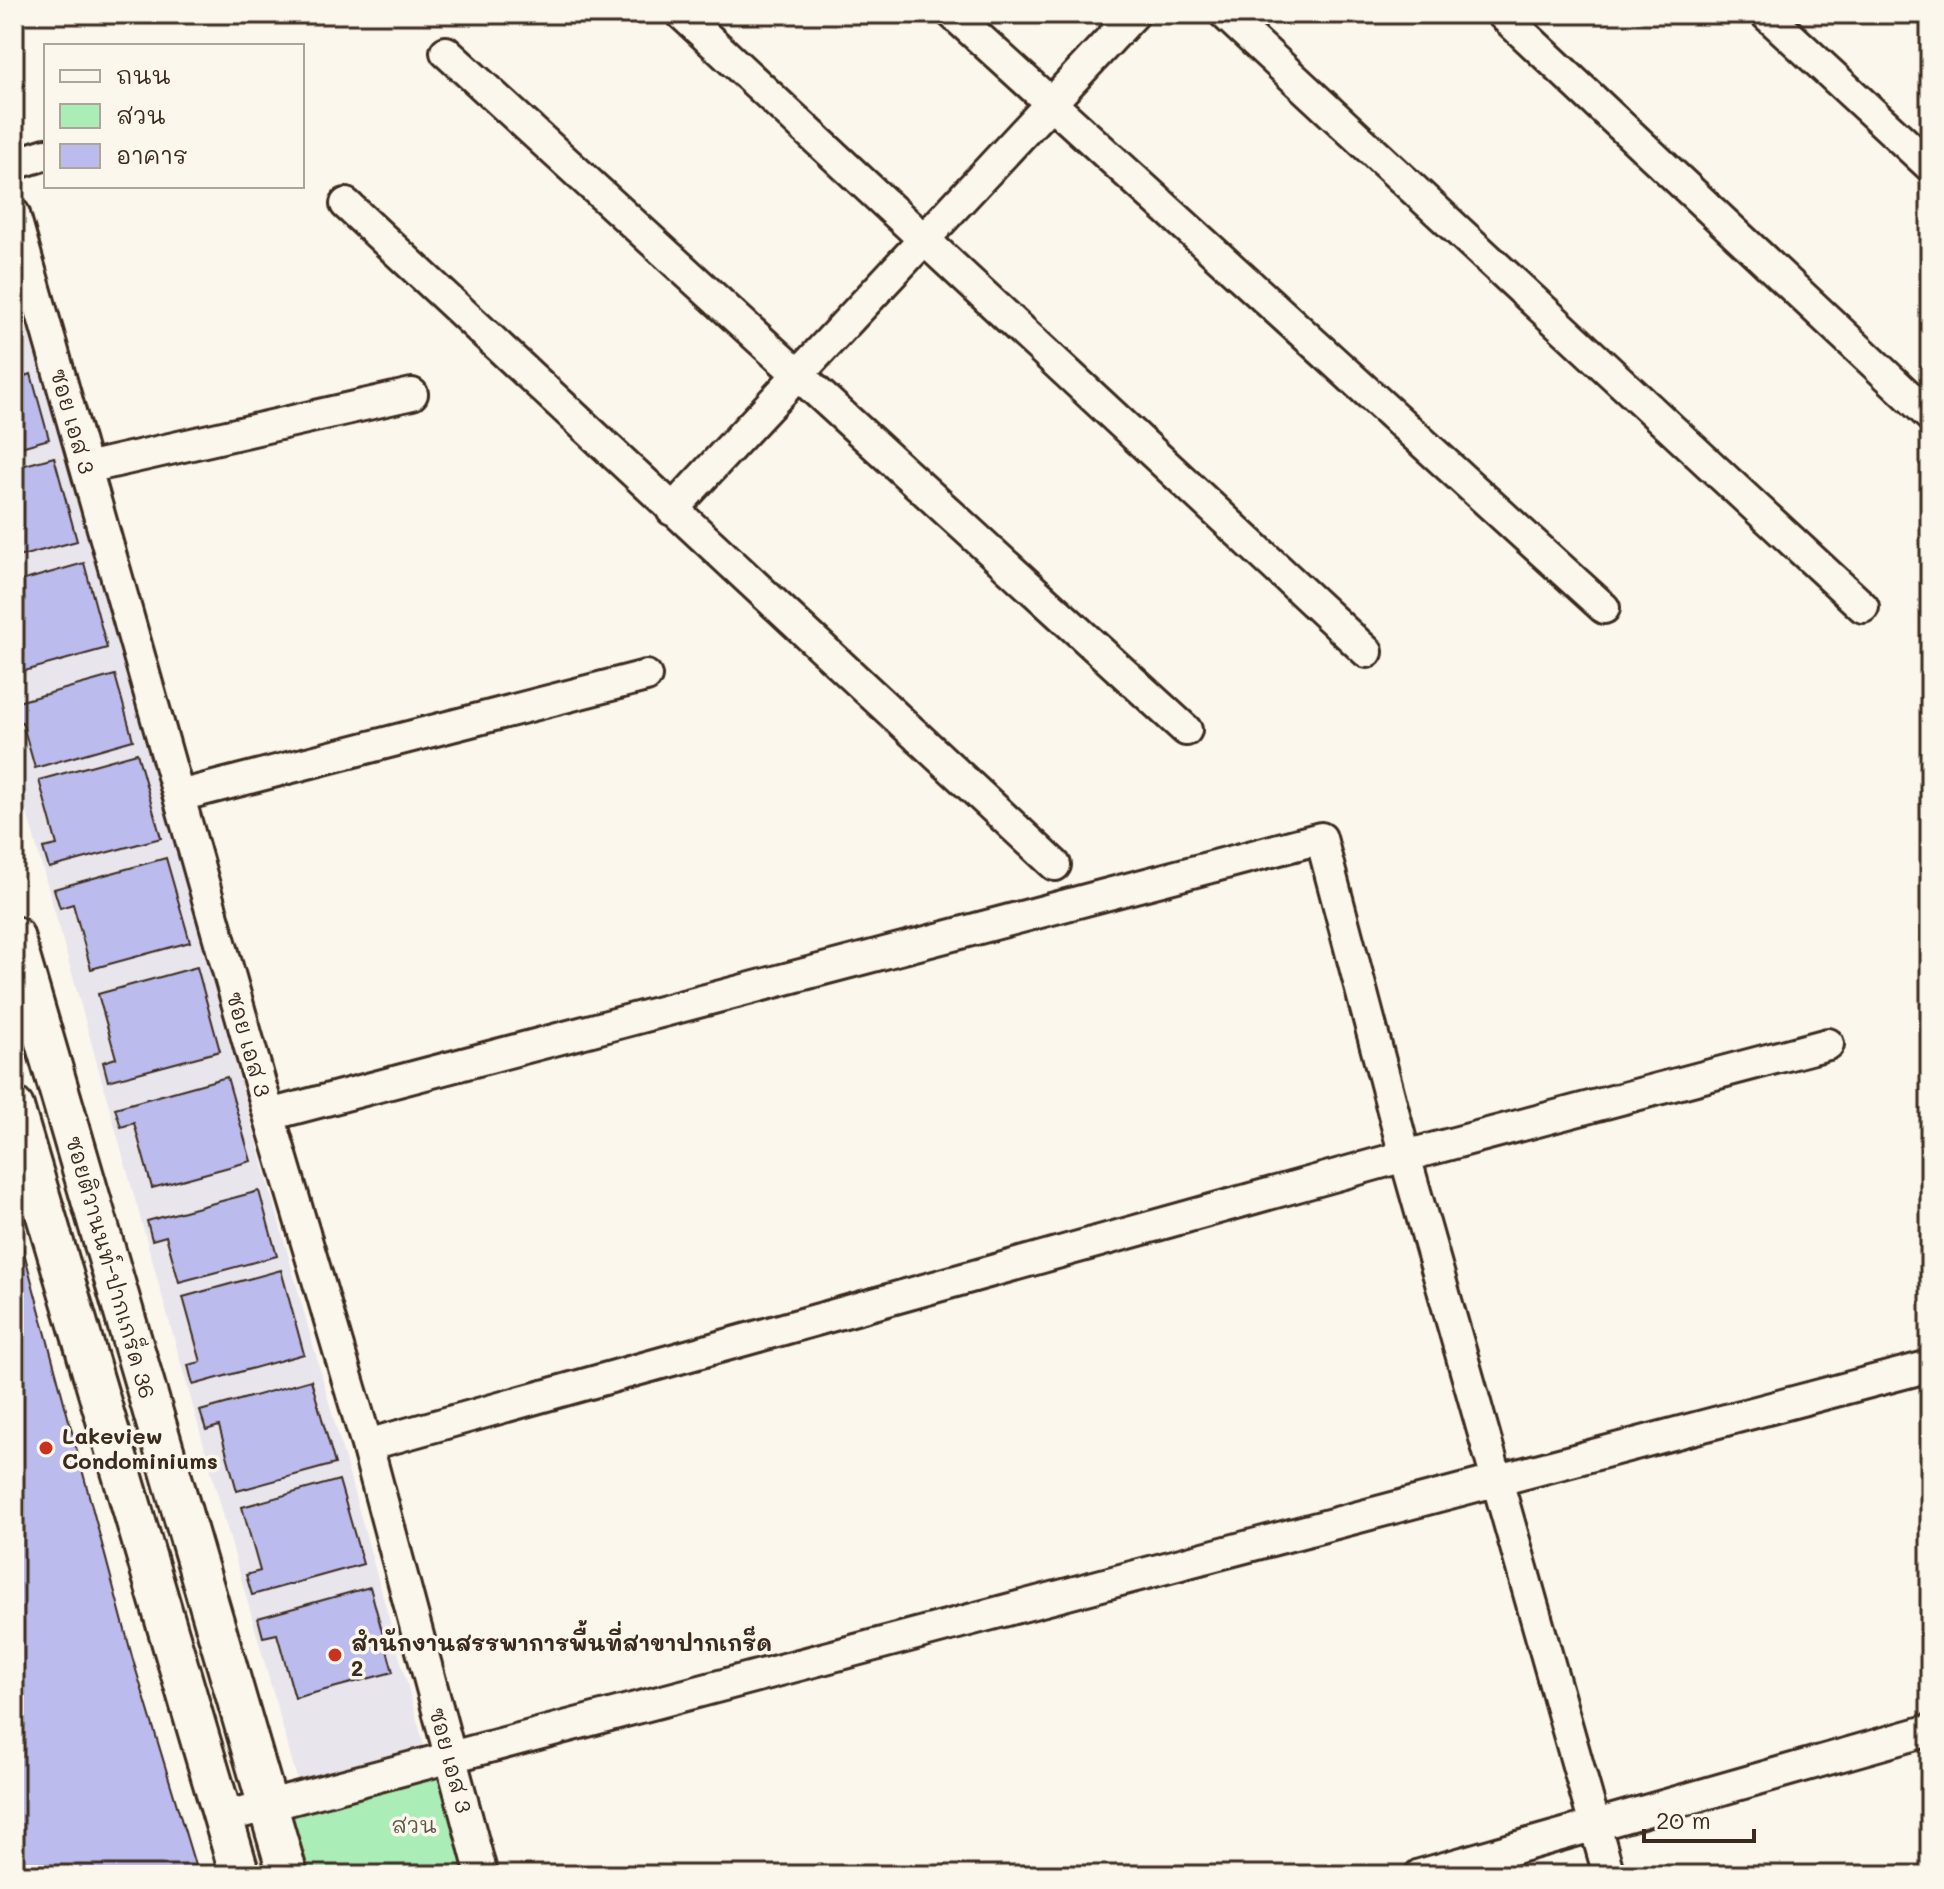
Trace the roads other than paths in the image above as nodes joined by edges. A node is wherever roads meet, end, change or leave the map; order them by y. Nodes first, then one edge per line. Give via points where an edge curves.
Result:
1 (682, 14) edge
2 (953, 14) edge
3 (1134, 14) edge
4 (1225, 14) edge
5 (1502, 14) edge
6 (1766, 14) edge
7 (446, 52) dead end
8 (1050, 104) junction
9 (44, 155) edge
10 (14, 164) edge
11 (1930, 166) edge
12 (346, 204) dead end
13 (14, 214) edge
14 (924, 240) junction
15 (799, 375) junction
16 (412, 394) dead end
17 (1930, 416) edge
18 (86, 468) junction
19 (672, 510) junction
20 (1863, 607) dead end
21 (1604, 608) dead end
22 (1367, 652) dead end
23 (646, 676) dead end
24 (1186, 730) dead end
25 (179, 796) junction
26 (1055, 865) dead end
27 (14, 936) edge
28 (1828, 1044) dead end
29 (14, 1107) edge
30 (269, 1115) junction
31 (1405, 1156) junction
32 (1930, 1366) edge
33 (367, 1445) junction
34 (1500, 1482) junction
35 (1930, 1730) edge
36 (450, 1760) junction
37 (268, 1806) junction
38 (224, 1817) junction
39 (1595, 1825) junction
40 (240, 1875) edge
41 (288, 1875) edge
42 (482, 1875) edge
43 (1420, 1875) edge
44 (1609, 1875) edge

1 - 14 street
2 - 8 street
3 - 8 street
4 - 20 street
5 - 17 street
6 - 11 street
7 - 15 street
8 - 14 street
8 - 21 street
9 - 10 street
12 - 19 street
13 - 18 street, ซอย เอส 3
14 - 15 street
14 - 22 street
15 - 19 street
15 - 24 street
16 - 18 street
18 - 25 street, ซอย เอส 3
19 - 26 street
23 - 25 street
25 - 30 street, ซอย เอส 3
27 - 37 street, ซอยติวานนท์-ปากเกร็ด 36
28 - 31 street
29 - 38 street
30 - 31 street via 1321,838
30 - 33 street, ซอย เอส 3
31 - 33 street
31 - 34 street
32 - 34 street
33 - 36 street, ซอย เอส 3
34 - 36 street
34 - 39 street
35 - 39 street
36 - 37 street
36 - 42 street, ซอย เอส 3
37 - 38 street
37 - 41 street, ซอยติวานนท์-ปากเกร็ด 36
38 - 40 street
39 - 43 street
39 - 44 street

